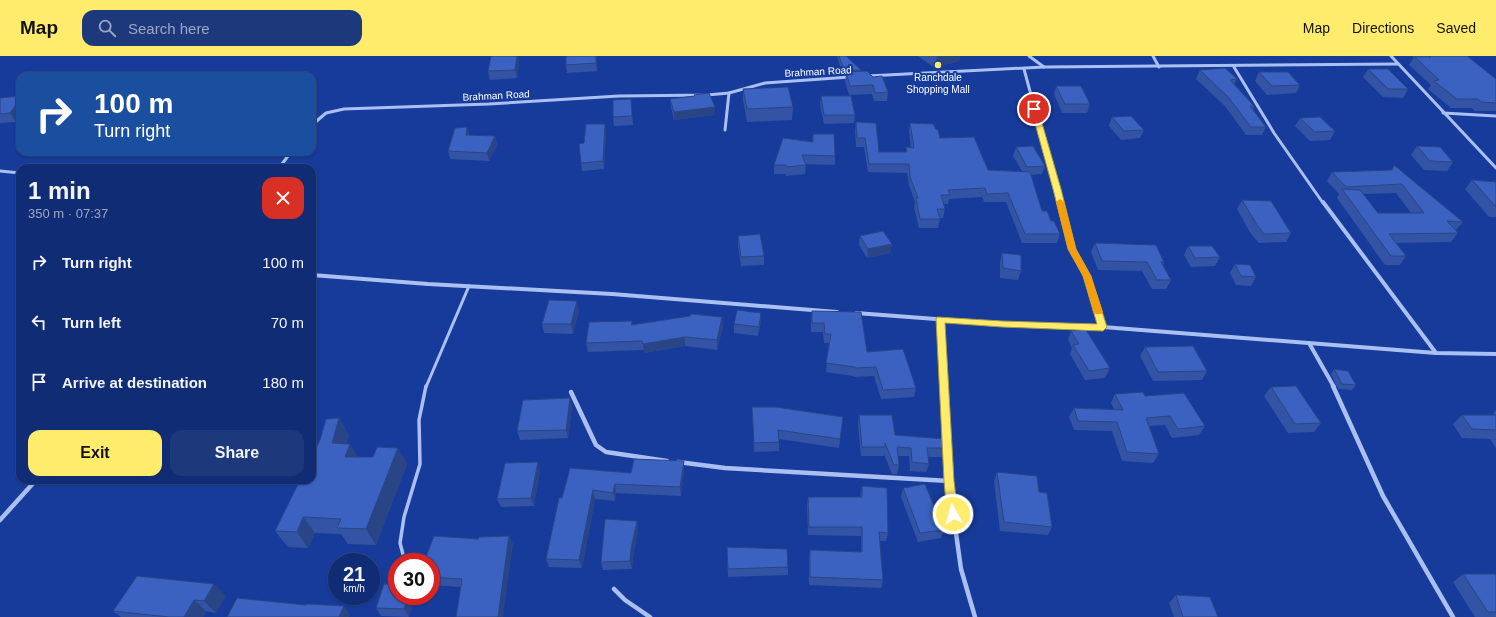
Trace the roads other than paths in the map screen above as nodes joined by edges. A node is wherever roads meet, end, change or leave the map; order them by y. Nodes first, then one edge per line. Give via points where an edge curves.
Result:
1 (1029, 56) edge
2 (1153, 56) edge
3 (1390, 56) edge
4 (1398, 64) junction
5 (1044, 67) junction
6 (1159, 67) junction
7 (1234, 67) junction
8 (1024, 69) junction
9 (851, 77) edge
10 (859, 77) edge
11 (729, 93) junction
12 (1443, 113) junction
13 (1496, 116) edge
14 (316, 120) edge
15 (725, 130) dead end
16 (1496, 168) edge
17 (0, 171) edge
18 (16, 172) edge
19 (316, 275) edge
20 (469, 286) junction
21 (841, 312) edge
22 (848, 313) edge
23 (940, 319) junction
24 (1103, 327) junction
25 (1309, 343) junction
26 (1436, 353) junction
27 (1496, 354) edge
28 (571, 392) dead end
29 (949, 481) junction
30 (32, 484) edge
31 (0, 520) edge
32 (402, 553) edge
33 (614, 589) dead end
34 (650, 617) edge
35 (975, 617) edge
36 (1452, 617) edge

1 - 5 street
2 - 6 street
3 - 4 street
4 - 7 street, Brahman Road
4 - 12 street
5 - 6 street, Brahman Road
5 - 8 street, Brahman Road
6 - 7 street, Brahman Road
7 - 26 street via 1304,177
8 - 10 street, Brahman Road
8 - 24 street via 1072,249 1087,276
9 - 11 street, Brahman Road via 781,81
11 - 14 street, Brahman Road via 329,111 321,114
11 - 15 street
12 - 13 street
12 - 16 street
17 - 18 street
19 - 20 street
20 - 21 street
20 - 32 lane via 424,391 419,420 420,464 404,517 400,543
22 - 23 street
23 - 24 street
23 - 29 street
24 - 25 street
25 - 26 street
25 - 36 street via 1333,385 1383,496
26 - 27 street
28 - 29 street via 596,445 606,452 725,468
29 - 35 street via 962,569
30 - 31 street
33 - 34 street

